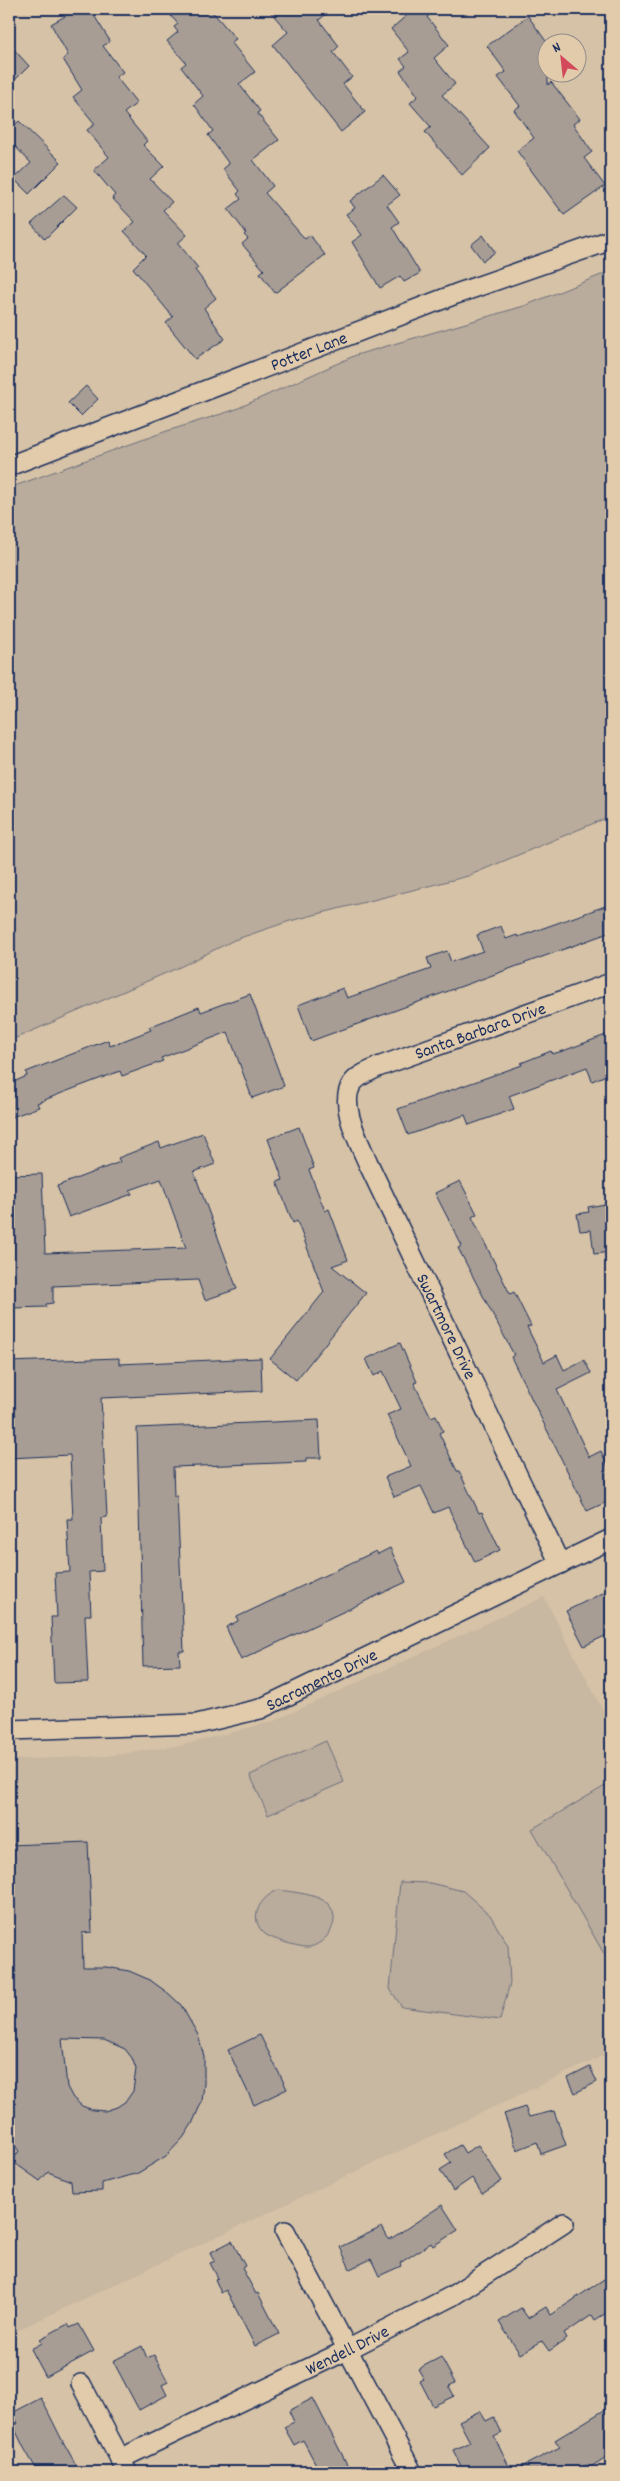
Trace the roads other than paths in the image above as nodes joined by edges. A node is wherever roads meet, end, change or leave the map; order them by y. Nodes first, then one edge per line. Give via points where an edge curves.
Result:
1 (611, 240) edge
2 (9, 466) edge
3 (611, 984) edge
4 (351, 1085) joint
5 (611, 1539) edge
6 (560, 1564) junction
7 (9, 1730) edge
8 (564, 2223) dead end
9 (285, 2232) dead end
10 (347, 2350) junction
11 (81, 2384) dead end
12 (124, 2465) edge
13 (412, 2472) edge

1 - 2 street, Potter Lane via 456,294
3 - 4 street, Santa Barbara Drive via 378,1067
4 - 6 street, Swartmore Drive via 347,1105 368,1163
5 - 6 street, Sacramento Drive
6 - 7 street, Sacramento Drive via 260,1709 197,1724
8 - 10 street, Wendell Drive via 452,2296
9 - 10 street
10 - 12 street, Wendell Drive
10 - 13 street
11 - 12 street

